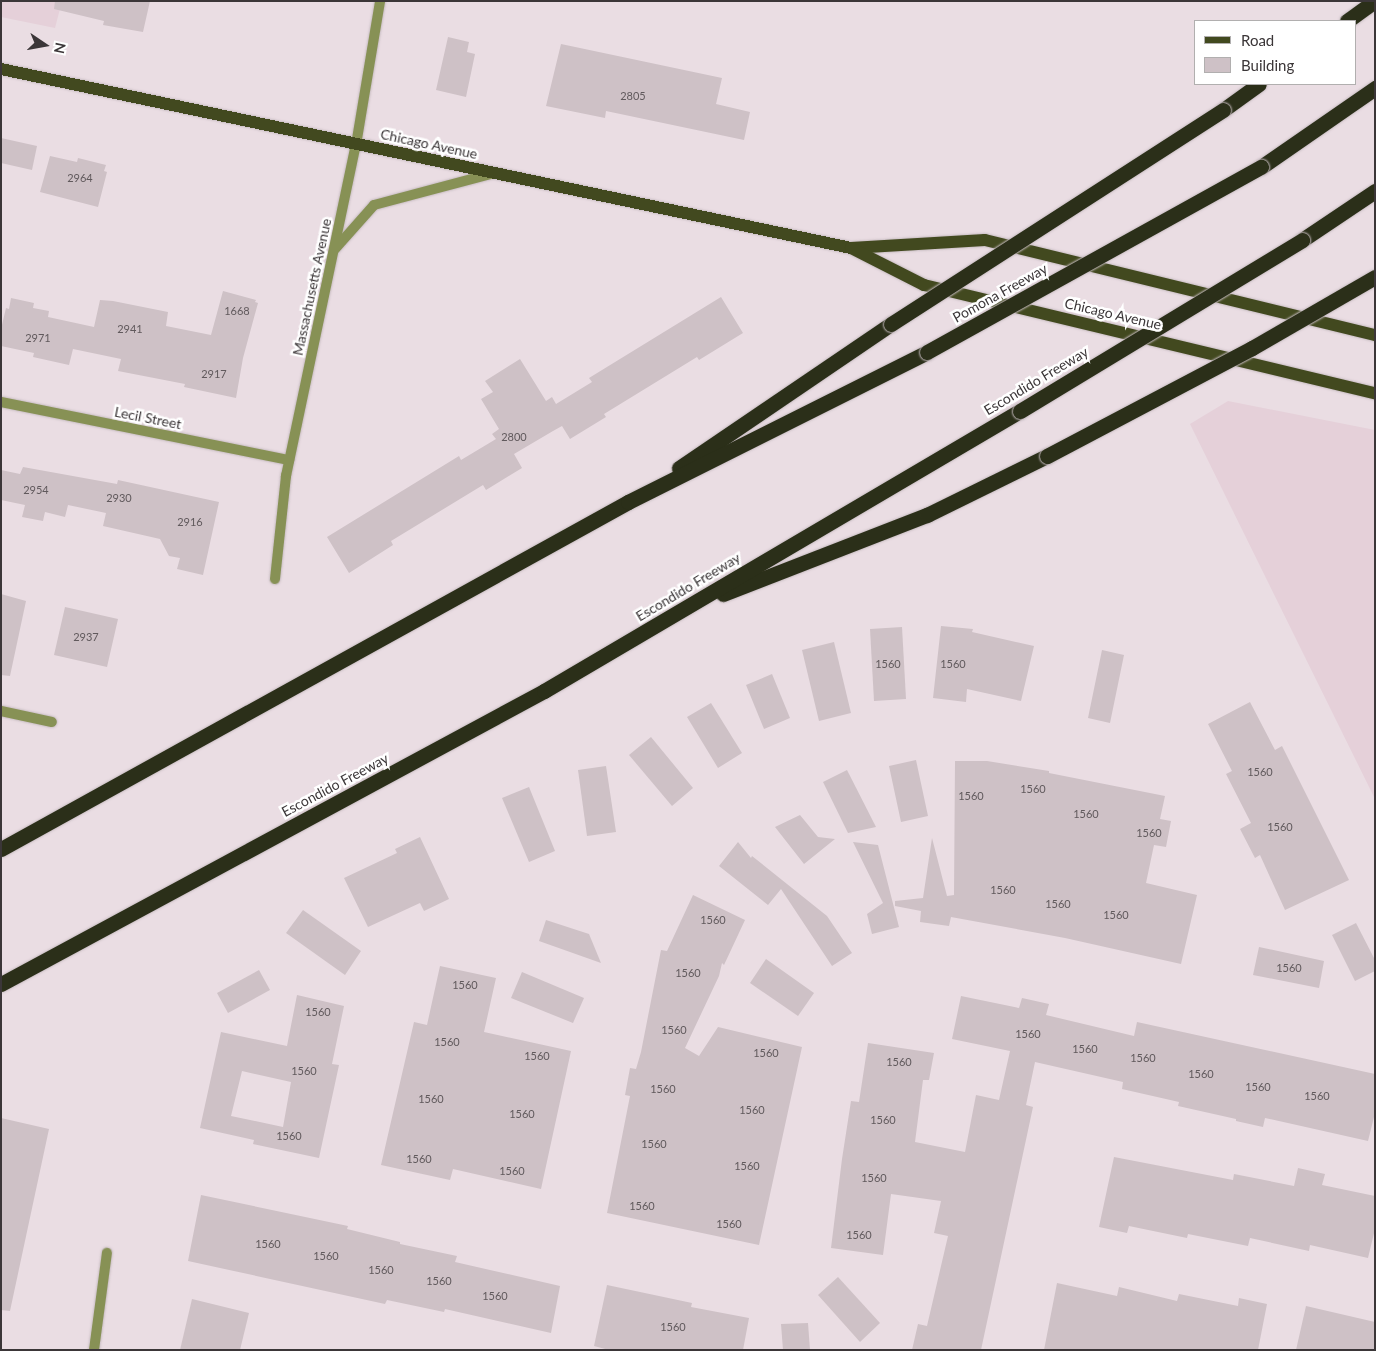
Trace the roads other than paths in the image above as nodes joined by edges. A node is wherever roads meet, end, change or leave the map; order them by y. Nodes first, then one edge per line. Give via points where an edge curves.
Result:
1 (380, 1) edge
2 (1375, 1) edge
3 (1348, 20) edge
4 (1, 69) edge
5 (1258, 85) edge
6 (1375, 88) edge
7 (356, 144) junction
8 (495, 173) junction
9 (1375, 191) edge
10 (851, 248) junction
11 (334, 250) junction
12 (1375, 277) edge
13 (1375, 335) edge
14 (1375, 393) edge
15 (1, 402) edge
16 (288, 460) junction
17 (628, 502) junction
18 (275, 578) dead end
19 (682, 610) junction
20 (1, 711) edge
21 (52, 722) dead end
22 (1, 849) edge
23 (1, 984) edge
24 (108, 1253) dead end
25 (94, 1350) edge

1 - 7 street, Massachusetts Avenue
2 - 3 highway
4 - 7 main road, Chicago Avenue
5 - 17 highway, bridge via 891,324
6 - 17 highway, Pomona Freeway, bridge via 1260,167 927,352
7 - 8 main road, Chicago Avenue
7 - 11 street, Massachusetts Avenue
8 - 10 main road, Chicago Avenue
8 - 11 street via 374,205
9 - 19 highway, Escondido Freeway, bridge via 1302,240 1020,411
10 - 13 main road, Chicago Avenue via 985,240
10 - 14 main road, Chicago Avenue via 924,285
11 - 16 street, Massachusetts Avenue
12 - 19 highway, bridge via 1252,348 927,515
15 - 16 street, Lecil Street
16 - 18 street, Massachusetts Avenue
17 - 22 highway
19 - 23 highway, Escondido Freeway via 544,692
20 - 21 street
24 - 25 street

